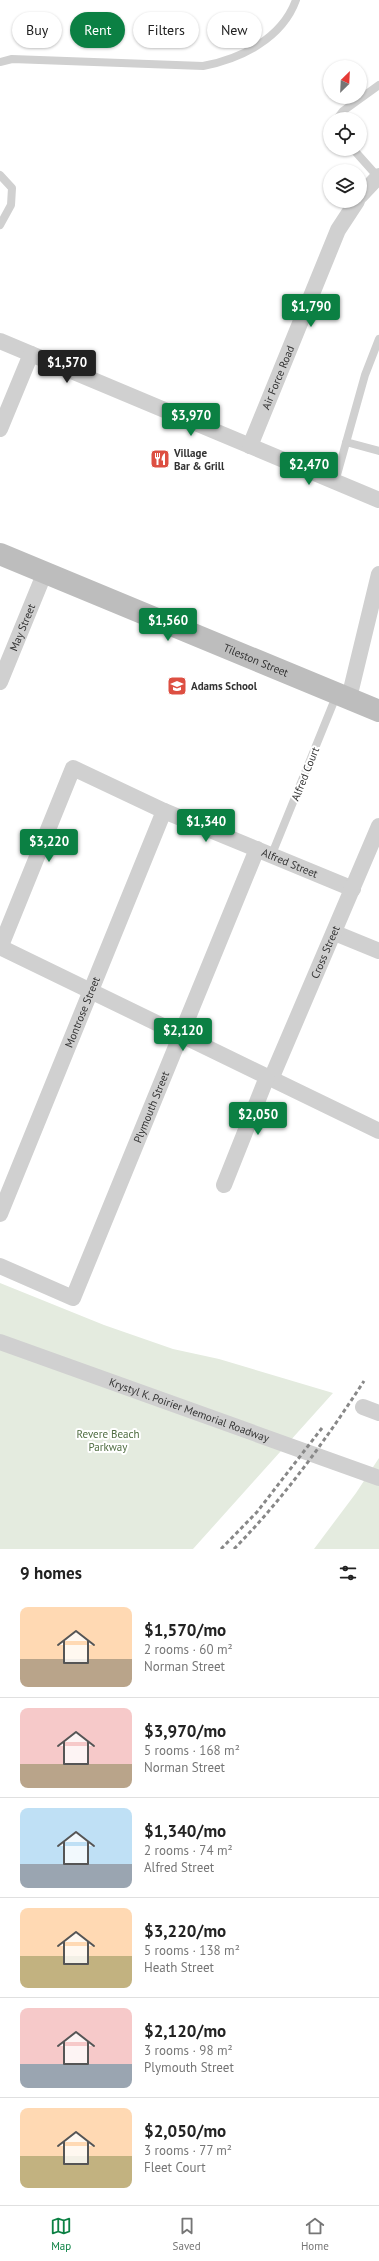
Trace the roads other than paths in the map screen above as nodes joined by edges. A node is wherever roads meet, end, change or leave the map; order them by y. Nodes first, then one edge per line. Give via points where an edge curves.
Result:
1 (296, 0) edge
2 (0, 62) edge
3 (379, 85) edge
4 (342, 112) edge
5 (359, 156) edge
6 (0, 175) edge
7 (378, 176) edge
8 (367, 188) edge
9 (352, 208) edge
10 (0, 224) edge
11 (379, 339) edge
12 (0, 341) edge
13 (32, 354) junction
14 (0, 429) edge
15 (346, 442) junction
16 (250, 446) junction
17 (379, 451) edge
18 (335, 482) junction
19 (379, 500) edge
20 (0, 554) edge
21 (45, 572) junction
22 (379, 574) edge
23 (0, 682) edge
24 (343, 696) junction
25 (379, 711) edge
26 (164, 811) junction
27 (379, 826) edge
28 (265, 852) junction
29 (353, 889) junction
30 (335, 933) junction
31 (0, 948) edge
32 (379, 951) edge
33 (91, 991) junction
34 (181, 1035) junction
35 (269, 1078) junction
36 (379, 1131) edge
37 (224, 1185) dead end
38 (0, 1214) edge
39 (0, 1266) edge
40 (0, 1342) edge
41 (363, 1407) dead end
42 (379, 1413) edge
43 (379, 1478) edge

1 - 2 lane via 284,23 265,40 240,56 209,65 12,58
3 - 4 lane
5 - 7 lane
6 - 10 lane via 12,188 11,205
7 - 8 street
9 - 16 street, Air Force Road via 338,230
11 - 15 lane via 365,375
12 - 13 street
13 - 14 street
13 - 16 street
15 - 17 lane
15 - 18 lane
16 - 18 street
18 - 19 street
20 - 21 main road, Tileston Street
21 - 23 street, May Street
21 - 24 main road, Tileston Street
22 - 24 street
24 - 25 main road, Tileston Street
24 - 28 lane, Alfred Court
26 - 28 street, Alfred Street
26 - 31 street, Alfred Street via 72,768
26 - 33 street, Montrose Street
27 - 29 street, Cross Street
28 - 29 street, Alfred Street
28 - 34 street, Plymouth Street
29 - 30 street, Cross Street
30 - 32 street
30 - 35 street, Cross Street
31 - 33 street
33 - 34 street
33 - 38 street, Montrose Street
34 - 35 street
34 - 39 street, Plymouth Street via 73,1298
35 - 36 street
35 - 37 street, Cross Street
40 - 43 street, Krystyl K. Poirier Memorial Roadway
41 - 42 street

